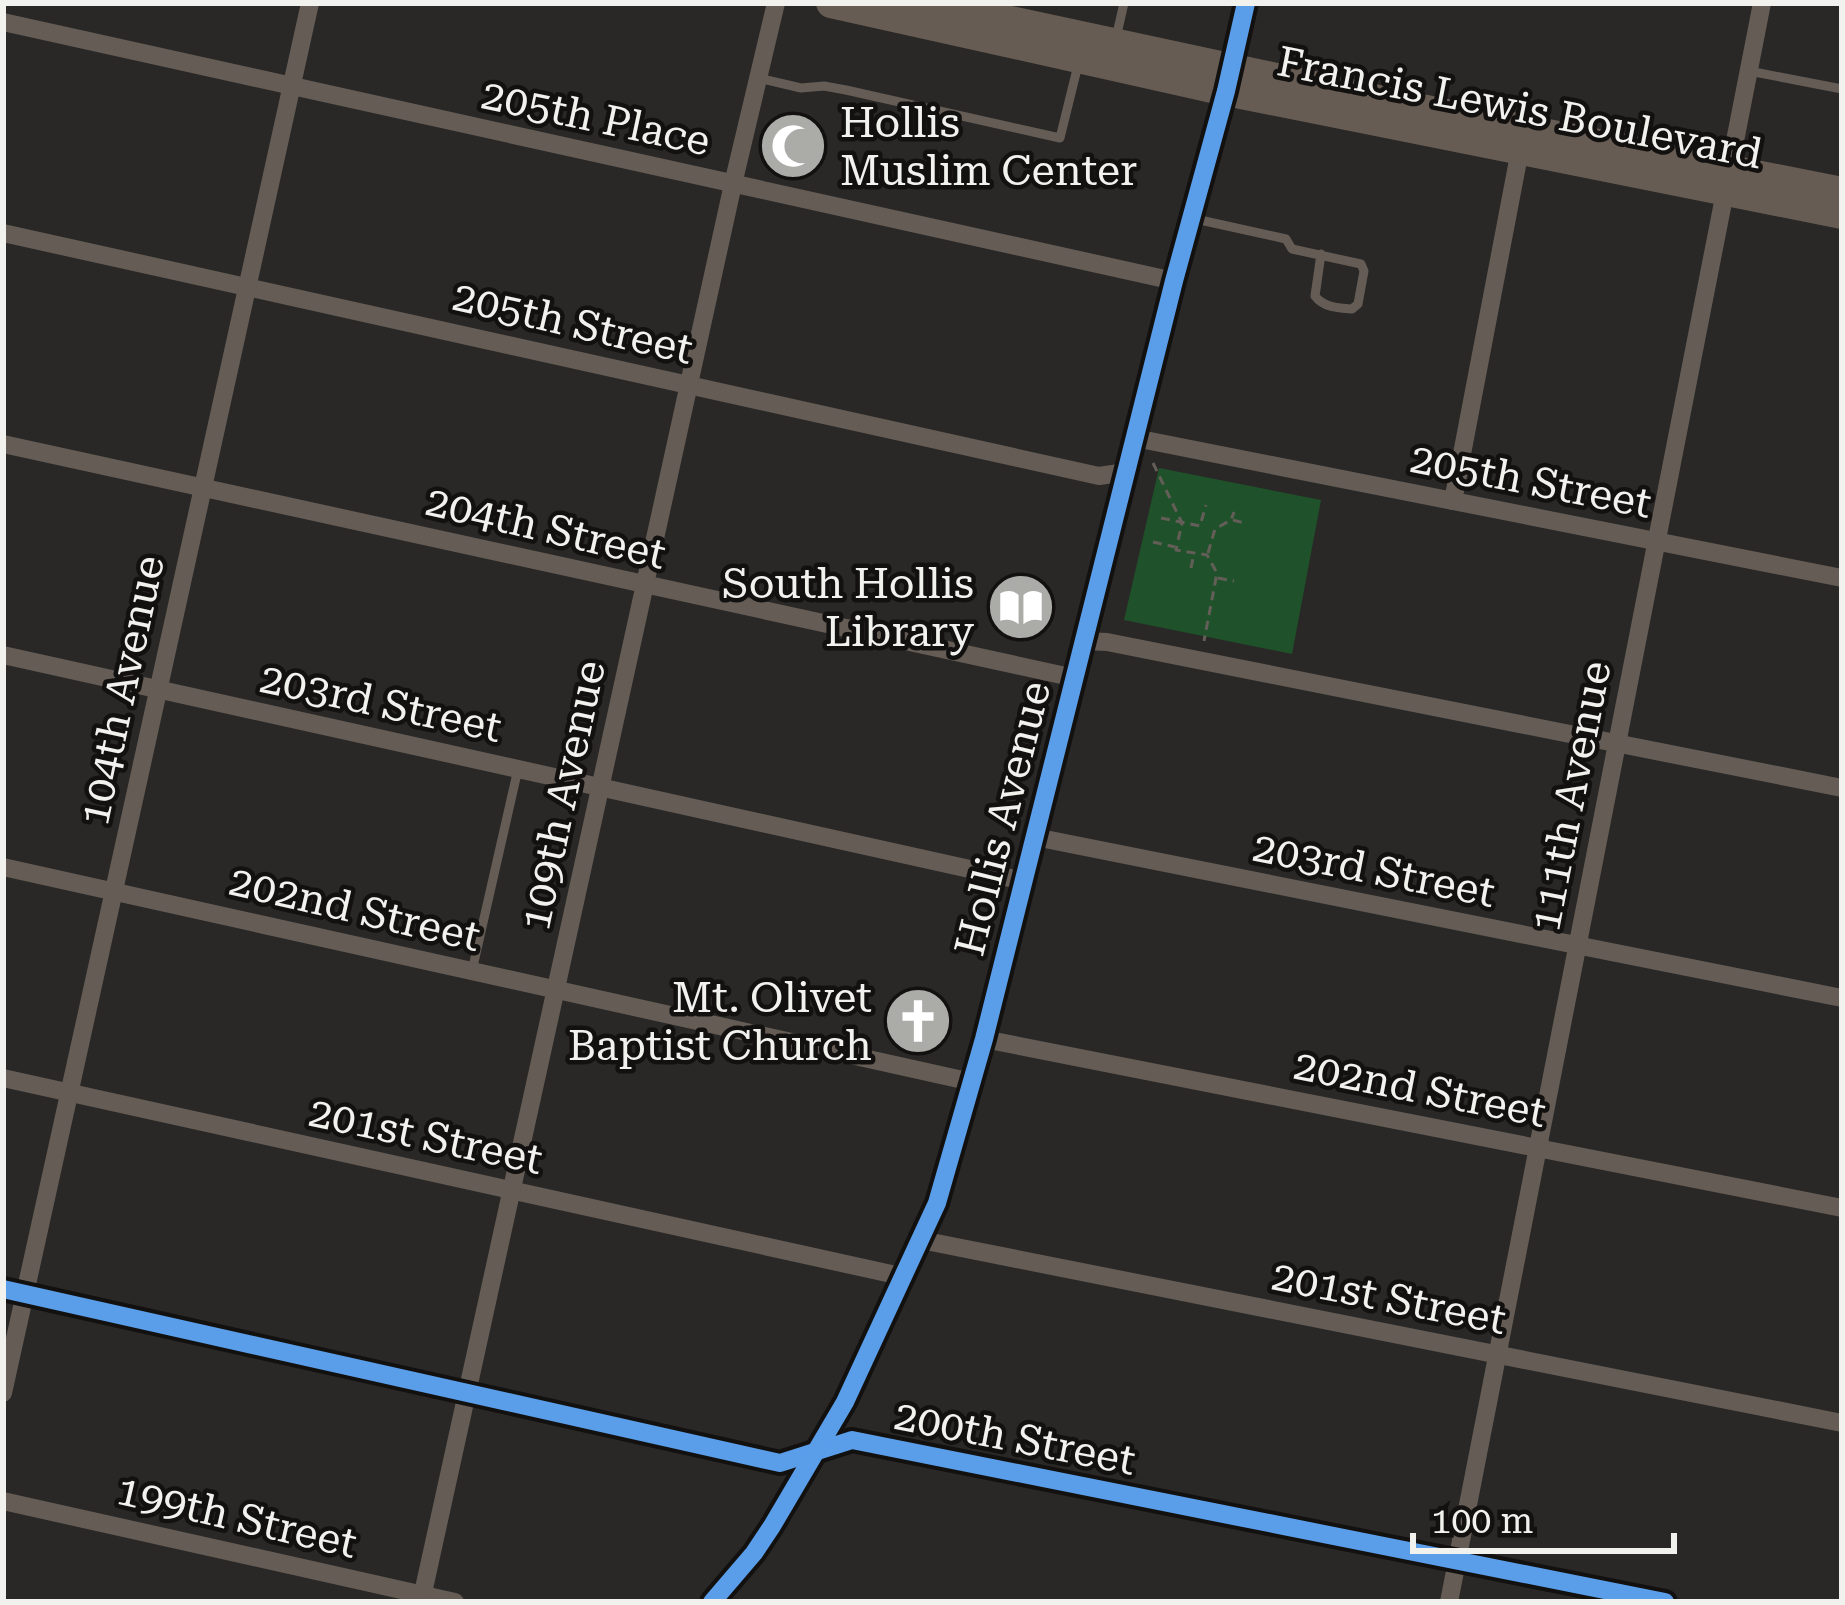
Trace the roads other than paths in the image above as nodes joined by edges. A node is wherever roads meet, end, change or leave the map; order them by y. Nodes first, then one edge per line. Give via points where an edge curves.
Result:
1 (310, 3) edge
2 (776, 3) edge
3 (831, 3) edge
4 (927, 3) edge
5 (1124, 3) edge
6 (1246, 3) edge
7 (1762, 3) edge
8 (3, 22) edge
9 (1115, 43) junction
10 (1079, 59) junction
11 (1749, 71) junction
12 (758, 78) junction
13 (1228, 80) junction
14 (292, 86) junction
15 (1842, 89) edge
16 (1520, 150) junction
17 (1727, 180) junction
18 (733, 184) junction
19 (1842, 191) edge
20 (1842, 214) edge
21 (1192, 218) junction
22 (3, 233) edge
23 (1322, 254) junction
24 (1174, 281) junction
25 (248, 287) junction
26 (691, 385) junction
27 (1135, 438) junction
28 (3, 444) edge
29 (1126, 472) junction
30 (204, 488) junction
31 (1453, 501) junction
32 (1657, 542) junction
33 (1842, 578) edge
34 (645, 586) junction
35 (1084, 641) junction
36 (3, 656) edge
37 (1075, 678) junction
38 (157, 689) junction
39 (1617, 744) junction
40 (518, 769) junction
41 (602, 788) junction
42 (1842, 788) edge
43 (1035, 837) junction
44 (3, 867) edge
45 (1024, 881) junction
46 (114, 891) junction
47 (1578, 946) junction
48 (472, 971) junction
49 (556, 990) junction
50 (1842, 998) edge
51 (984, 1039) junction
52 (3, 1078) edge
53 (972, 1082) junction
54 (69, 1093) junction
55 (1537, 1148) junction
56 (511, 1191) junction
57 (1842, 1208) edge
58 (921, 1240) junction
59 (904, 1277) junction
60 (3, 1289) edge
61 (24, 1294) junction
62 (1497, 1355) junction
63 (3, 1393) edge
64 (466, 1394) junction
65 (1842, 1423) edge
66 (817, 1450) junction
67 (3, 1501) edge
68 (1457, 1561) junction
69 (422, 1598) edge
70 (455, 1602) edge
71 (712, 1602) edge
72 (1449, 1602) edge
73 (1665, 1602) edge

1 - 14 street, 104th Avenue
2 - 12 street, 109th Avenue
3 - 10 main road, Francis Lewis Boulevard
4 - 9 main road, Francis Lewis Boulevard
5 - 9 lane
6 - 13 street, Hollis Avenue
7 - 11 street, 111th Avenue
8 - 14 street, 205th Place
9 - 13 main road, Francis Lewis Boulevard
10 - 12 lane via 1060,138
10 - 13 main road, Francis Lewis Boulevard
11 - 15 lane
11 - 17 street, 111th Avenue
12 - 18 street, 109th Avenue
13 - 16 main road, Francis Lewis Boulevard
13 - 17 main road, Francis Lewis Boulevard via 1411,107
13 - 21 street, Hollis Avenue
14 - 18 street, 205th Place
14 - 25 street, 104th Avenue
16 - 17 main road, Francis Lewis Boulevard
16 - 31 street
17 - 19 main road, Francis Lewis Boulevard
17 - 20 main road, Francis Lewis Boulevard
17 - 32 street, 111th Avenue
18 - 24 street, 205th Place
18 - 26 street, 109th Avenue
21 - 23 lane
21 - 24 street, Hollis Avenue
22 - 25 street, 205th Street
23 - 23 lane via 1316,296 1352,308 1364,266
24 - 27 street, Hollis Avenue
25 - 26 street, 205th Street
25 - 30 street, 104th Avenue
26 - 29 street, 205th Street via 1100,476
26 - 34 street, 109th Avenue
27 - 29 street, Hollis Avenue
27 - 31 street, 205th Street
28 - 30 street, 204th Street
29 - 35 street, Hollis Avenue
30 - 34 street, 204th Street
30 - 38 street, 104th Avenue
31 - 32 street, 205th Street
32 - 33 street, 205th Street
32 - 39 street, 111th Avenue
34 - 37 street, 204th Street
34 - 41 street, 109th Avenue
35 - 37 street, Hollis Avenue
35 - 39 street
36 - 38 street, 203rd Street
37 - 43 street, Hollis Avenue
38 - 40 street, 203rd Street
38 - 46 street, 104th Avenue
39 - 42 street
39 - 47 street, 111th Avenue
40 - 41 street, 203rd Street
40 - 48 lane
41 - 45 street, 203rd Street
41 - 49 street, 109th Avenue
43 - 45 street, Hollis Avenue
43 - 47 street, 203rd Street
44 - 46 street, 202nd Street
45 - 51 street, Hollis Avenue
46 - 48 street, 202nd Street
46 - 54 street, 104th Avenue
47 - 50 street, 203rd Street
47 - 55 street, 111th Avenue
48 - 49 street, 202nd Street
49 - 53 street, 202nd Street
49 - 56 street, 109th Avenue
51 - 53 street, Hollis Avenue
51 - 55 street, 202nd Street
52 - 54 street, 201st Street
53 - 58 street, Hollis Avenue
54 - 56 street, 201st Street
54 - 61 street, 104th Avenue
55 - 57 street, 202nd Street
55 - 62 street, 111th Avenue
56 - 59 street, 201st Street
56 - 64 street, 109th Avenue
58 - 59 street, Hollis Avenue
58 - 62 street, 201st Street
59 - 66 street, Hollis Avenue
60 - 61 street, 200th Street
61 - 63 street, 104th Avenue
61 - 64 street, 200th Street
62 - 65 street, 201st Street
62 - 68 street, 111th Avenue
64 - 66 street, 200th Street via 780,1463
64 - 69 street, 109th Avenue
66 - 68 street, 200th Street via 852,1440
66 - 71 street, Hollis Avenue via 754,1553
67 - 69 street, 199th Street
68 - 72 street, 111th Avenue
68 - 73 street, 200th Street
69 - 70 street, 199th Street

